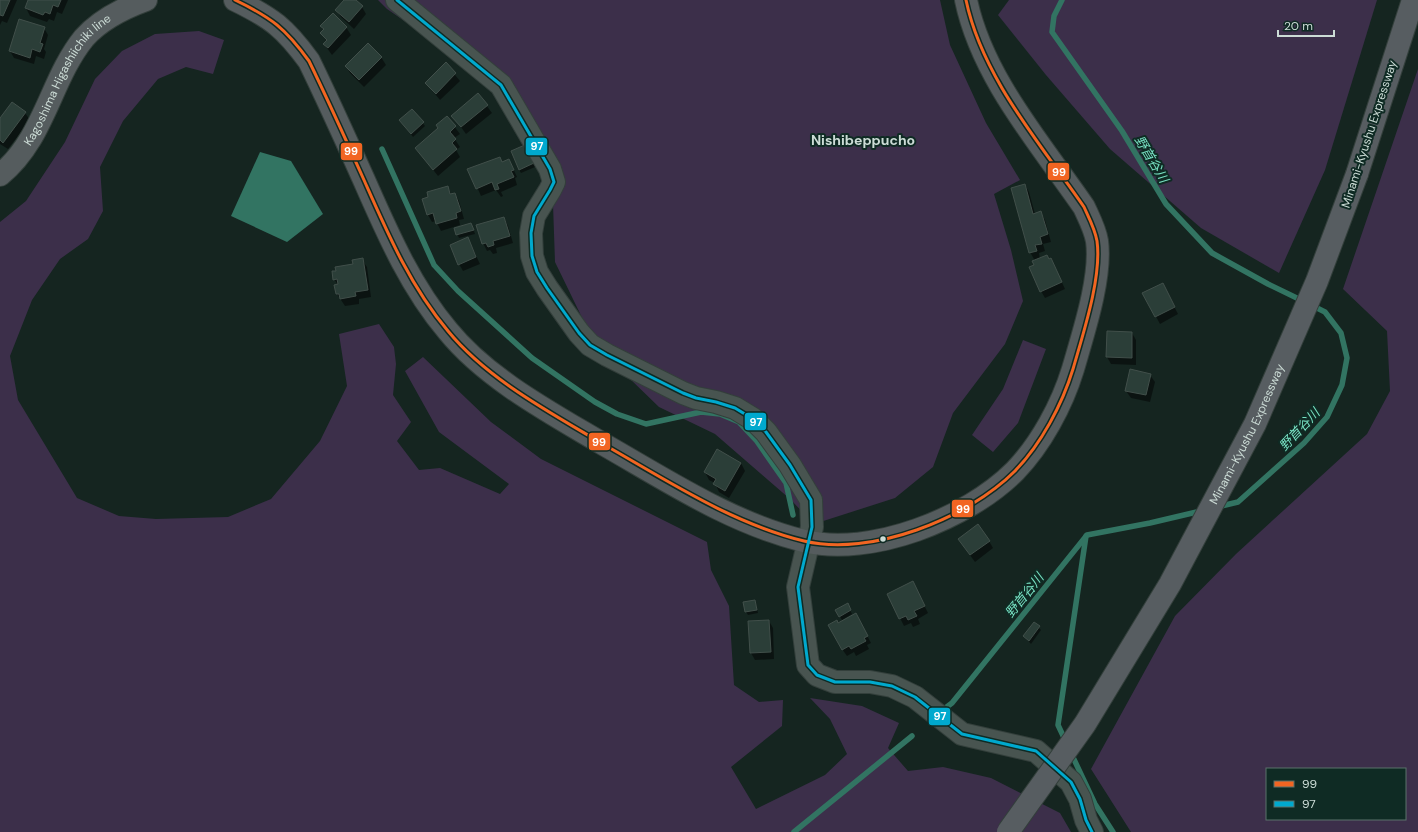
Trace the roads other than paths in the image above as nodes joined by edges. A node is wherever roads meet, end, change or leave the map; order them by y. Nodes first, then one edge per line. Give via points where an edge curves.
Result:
1 (146, 0) edge
2 (235, 0) edge
3 (397, 0) edge
4 (966, 0) edge
5 (1413, 0) edge
6 (0, 175) edge
7 (807, 542) junction
8 (1008, 832) edge
9 (1092, 832) edge

1 - 6 main road, Kagoshima Higashiichiki line via 125,8 85,37 71,57 38,129 22,152
2 - 7 main road via 274,21 292,38 309,61 395,251 448,332 478,361 520,393 564,421 688,494 768,531
3 - 7 street via 501,85 550,169 554,182 534,216 531,232 532,256 537,272 579,332 590,345 614,359 683,393 735,408 753,419 790,465 811,500 812,527
4 - 7 main road via 971,23 999,84 1084,206 1091,222 1097,239 1098,258 1084,333 1071,376 1052,419 1035,446 1014,472 979,499 950,517 914,532 868,542
5 - 8 highway, Minami-Kyushu Expressway, bridge via 1357,174 1317,281 1255,424 1170,584 1085,724
7 - 9 street via 798,587 808,665 818,675 835,682 870,682 892,686 915,698 962,734 1036,751 1071,782

